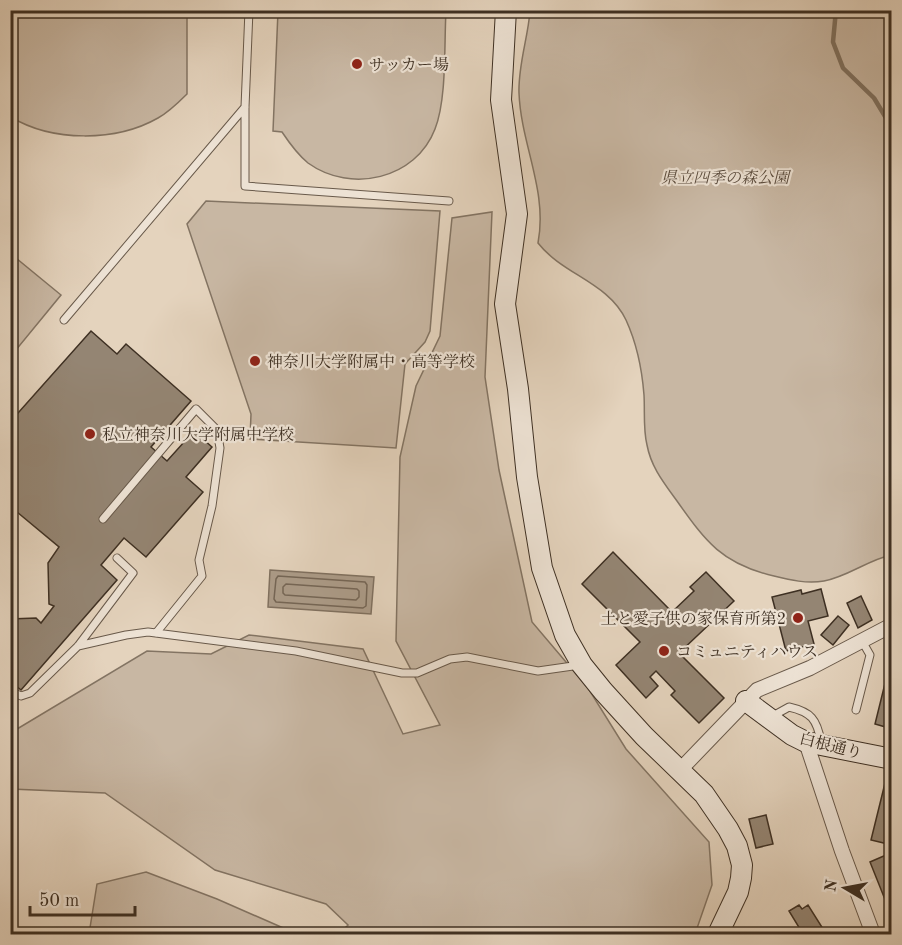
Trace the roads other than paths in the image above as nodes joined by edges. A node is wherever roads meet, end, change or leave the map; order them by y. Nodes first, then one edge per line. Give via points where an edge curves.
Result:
1 (249, 10) edge
2 (506, 10) edge
3 (245, 107) junction
4 (449, 201) dead end
5 (64, 320) dead end
6 (103, 519) dead end
7 (117, 558) dead end
8 (891, 626) edge
9 (156, 633) junction
10 (862, 641) junction
11 (78, 646) junction
12 (582, 664) junction
13 (10, 691) edge
14 (746, 701) junction
15 (856, 710) dead end
16 (769, 719) junction
17 (814, 744) junction
18 (891, 759) edge
19 (680, 770) junction
20 (718, 934) edge
21 (873, 934) edge

1 - 3 lane
2 - 12 street via 501,100 517,214 505,304 542,568 565,635
3 - 4 lane via 245,186
3 - 5 lane
6 - 9 lane via 196,409 217,430 220,448 199,560 202,576
7 - 11 lane via 133,573
8 - 10 street
9 - 11 lane
9 - 12 lane via 296,651 402,673 417,673 450,659 467,657 538,672
10 - 14 street via 756,690
10 - 15 lane via 870,655
11 - 13 lane via 30,693 21,696
12 - 19 street via 637,729
14 - 16 street, 白根通り
14 - 19 street
16 - 17 street, 白根通り
16 - 17 lane via 789,707 806,711 817,724
17 - 18 street, 白根通り
17 - 21 street via 842,851
19 - 20 street via 704,794 728,829 742,865 738,892

